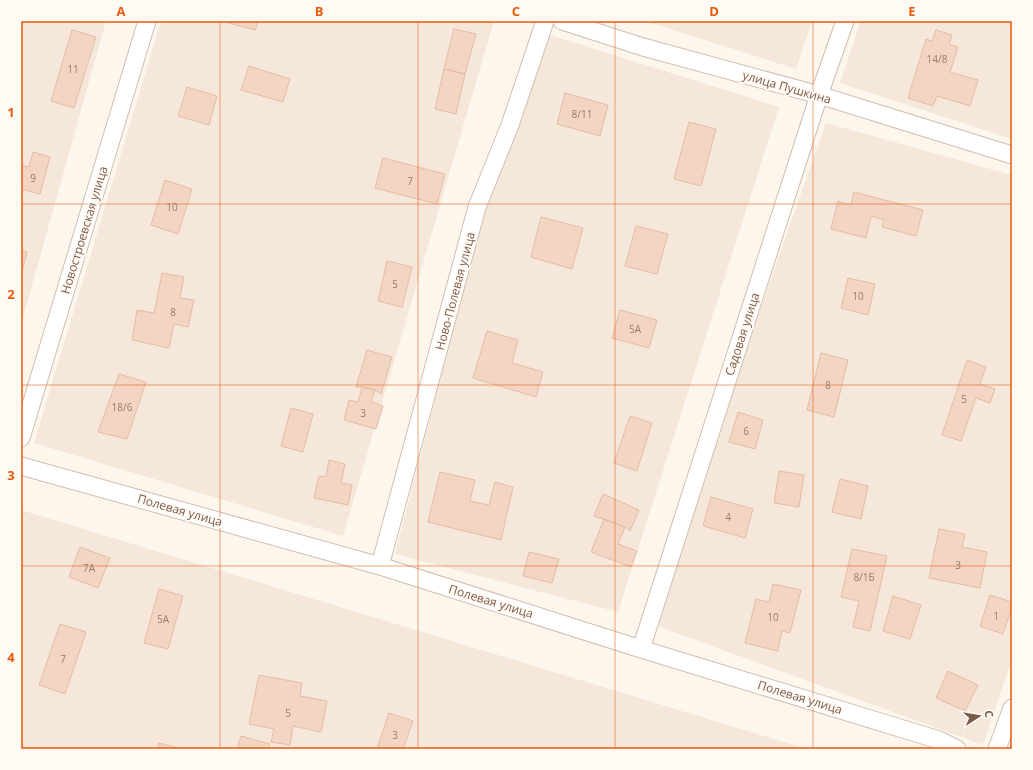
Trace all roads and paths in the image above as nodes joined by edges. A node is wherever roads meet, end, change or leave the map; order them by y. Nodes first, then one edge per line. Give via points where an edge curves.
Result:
1 (147, 21) edge
2 (545, 21) edge
3 (562, 21) edge
4 (845, 21) edge
5 (819, 95) junction
6 (1012, 155) edge
7 (21, 438) edge
8 (21, 466) edge
9 (380, 566) junction
10 (641, 649) junction
11 (1012, 708) edge
12 (957, 749) edge
13 (997, 749) edge

1 - 7 street, Новостроевская улица
2 - 9 street, Ново-Полевая улица via 510,125 478,207
3 - 5 street, улица Пушкина via 643,47
4 - 5 street, Садовая улица
5 - 6 street, улица Пушкина
5 - 10 street, Садовая улица
8 - 9 street, Полевая улица
9 - 10 street, Полевая улица
10 - 12 street, Полевая улица via 939,740
11 - 13 street

